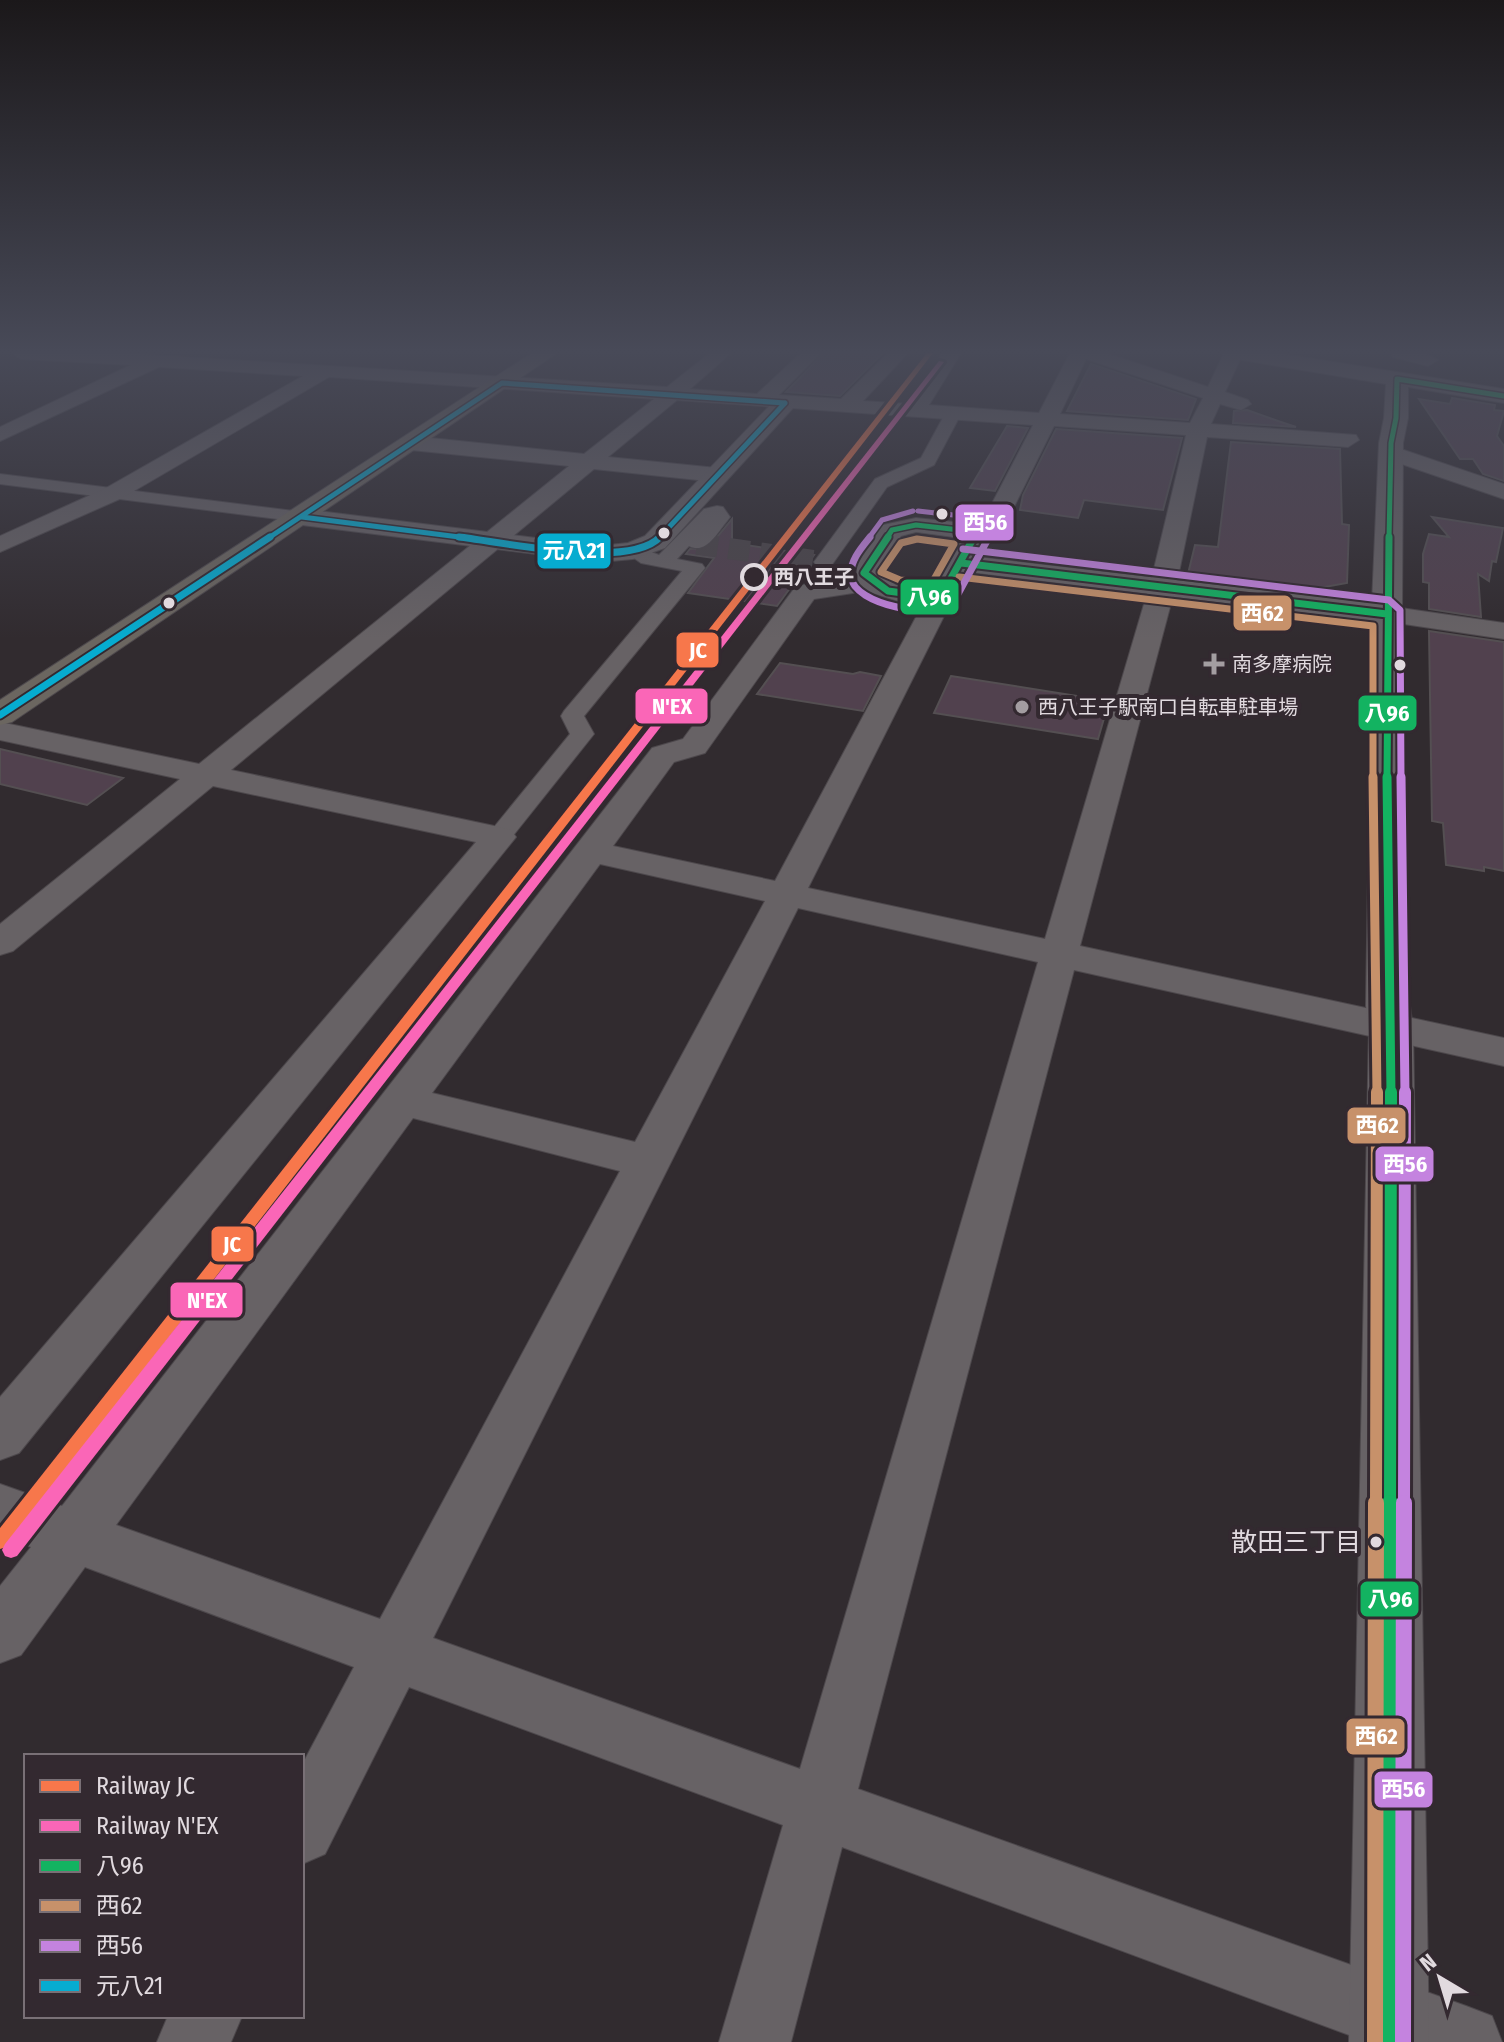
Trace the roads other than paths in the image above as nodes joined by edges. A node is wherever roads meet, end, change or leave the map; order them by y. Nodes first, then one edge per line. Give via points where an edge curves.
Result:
1 (191, 448) edge
2 (403, 448) edge
3 (464, 448) edge
4 (606, 448) edge
5 (737, 448) edge
6 (935, 448) edge
7 (1033, 448) edge
8 (1194, 448) edge
9 (1392, 448) joint
10 (590, 461) junction
11 (717, 475) junction
12 (0, 479) edge
13 (1504, 492) edge
14 (114, 493) junction
15 (302, 517) junction
16 (977, 532) junction
17 (493, 541) junction
18 (697, 544) dead end
19 (0, 545) edge
20 (633, 551) junction
21 (824, 562) dead end
22 (662, 563) junction
23 (951, 580) junction
24 (868, 583) junction
25 (1161, 588) junction
26 (1387, 614) junction
27 (1504, 631) edge
28 (0, 715) edge
29 (0, 731) edge
30 (206, 775) junction
31 (499, 837) junction
32 (590, 851) junction
33 (787, 895) junction
34 (0, 943) edge
35 (1059, 955) junction
36 (1391, 1029) junction
37 (1504, 1052) edge
38 (404, 1101) junction
39 (648, 1162) junction
40 (0, 1436) edge
41 (0, 1510) edge
42 (72, 1536) junction
43 (0, 1634) edge
44 (394, 1653) junction
45 (821, 1808) junction
46 (304, 1827) edge
47 (205, 2018) edge
48 (1389, 2028) edge
49 (193, 2042) edge
50 (755, 2042) edge
51 (1466, 2042) edge

1 - 14 street
2 - 15 highway
3 - 10 street
4 - 10 street
5 - 11 street
6 - 21 street via 928,461 881,483
7 - 16 street via 997,517
8 - 25 street
9 - 13 street
9 - 26 street
10 - 11 street
10 - 17 street
11 - 20 street via 655,542
12 - 14 street
14 - 15 street
14 - 19 street
15 - 17 street
15 - 28 highway
16 - 23 street
16 - 24 street via 916,525 892,530 864,573
17 - 20 street via 600,554
17 - 30 street
18 - 22 street via 721,517 717,511
20 - 22 street
22 - 31 street via 695,568 572,716 582,734
23 - 24 street via 879,589
23 - 25 street
23 - 33 street
24 - 32 street via 805,592 694,746 663,755
25 - 26 street
25 - 35 street
26 - 27 street
26 - 36 street
29 - 30 street
30 - 31 street
30 - 34 street
31 - 40 street
32 - 33 street
32 - 38 street
33 - 35 street
33 - 39 street
35 - 36 street
35 - 45 street
36 - 37 street
36 - 48 street
38 - 39 street
38 - 42 street
39 - 44 street
41 - 42 street
42 - 43 street
42 - 44 street
44 - 45 street
44 - 46 street
45 - 48 street
45 - 50 street
47 - 49 street
48 - 51 street

